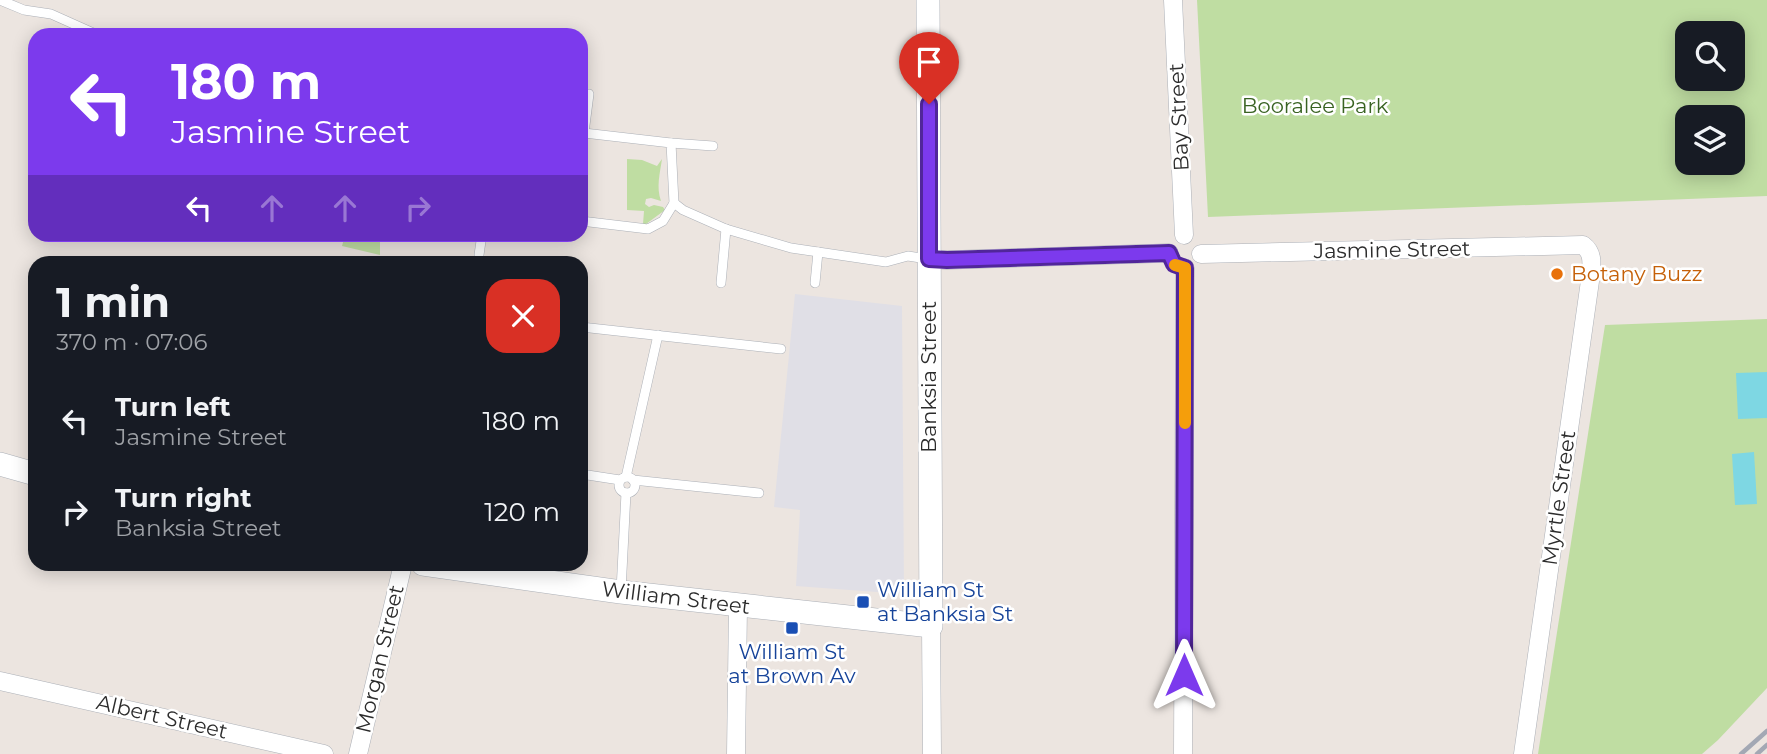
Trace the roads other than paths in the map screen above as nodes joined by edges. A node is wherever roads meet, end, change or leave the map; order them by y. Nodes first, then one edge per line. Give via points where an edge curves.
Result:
1 (0, 0) edge
2 (928, 0) edge
3 (1173, 0) edge
4 (82, 28) edge
5 (589, 94) dead end
6 (588, 101) edge
7 (588, 137) edge
8 (671, 143) junction
9 (713, 146) dead end
10 (674, 203) junction
11 (588, 222) edge
12 (726, 229) junction
13 (1184, 235) junction
14 (481, 242) edge
15 (1583, 245) joint
16 (818, 252) junction
17 (1169, 253) junction
18 (1202, 254) junction
19 (479, 255) dead end
20 (929, 259) junction
21 (1185, 268) junction
22 (720, 283) dead end
23 (815, 283) dead end
24 (588, 328) edge
25 (658, 335) junction
26 (781, 349) dead end
27 (0, 464) edge
28 (28, 472) edge
29 (588, 475) edge
30 (626, 479) junction
31 (759, 493) dead end
32 (401, 571) edge
33 (472, 571) edge
34 (621, 592) junction
35 (738, 606) junction
36 (931, 626) junction
37 (0, 681) edge
38 (324, 754) edge
39 (358, 754) edge
40 (736, 754) edge
41 (932, 754) edge
42 (1183, 754) edge
43 (1523, 754) edge

1 - 4 lane
2 - 20 street, Banksia Street
3 - 13 street, Bay Street
5 - 6 lane
7 - 8 lane
8 - 9 lane
8 - 10 lane
10 - 11 lane via 663,221 648,229
10 - 12 lane
12 - 16 lane
12 - 22 lane
13 - 17 street via 1173,241
13 - 18 street via 1199,242
14 - 19 lane
15 - 18 street, Jasmine Street
15 - 43 street, Myrtle Street via 1592,256 1591,281
16 - 20 lane via 886,262 908,256
16 - 23 lane
17 - 20 street
17 - 21 street via 1174,264
18 - 21 street via 1196,264
20 - 36 street, Banksia Street
21 - 42 street
24 - 25 lane
25 - 26 lane
25 - 30 lane
27 - 28 street
29 - 30 lane
30 - 31 lane
30 - 34 lane via 619,485 625,493
32 - 39 street, Morgan Street
33 - 34 street, William Street
34 - 35 street, William Street
35 - 36 street, William Street
35 - 40 street
36 - 41 street, Banksia Street
37 - 38 street, Albert Street

